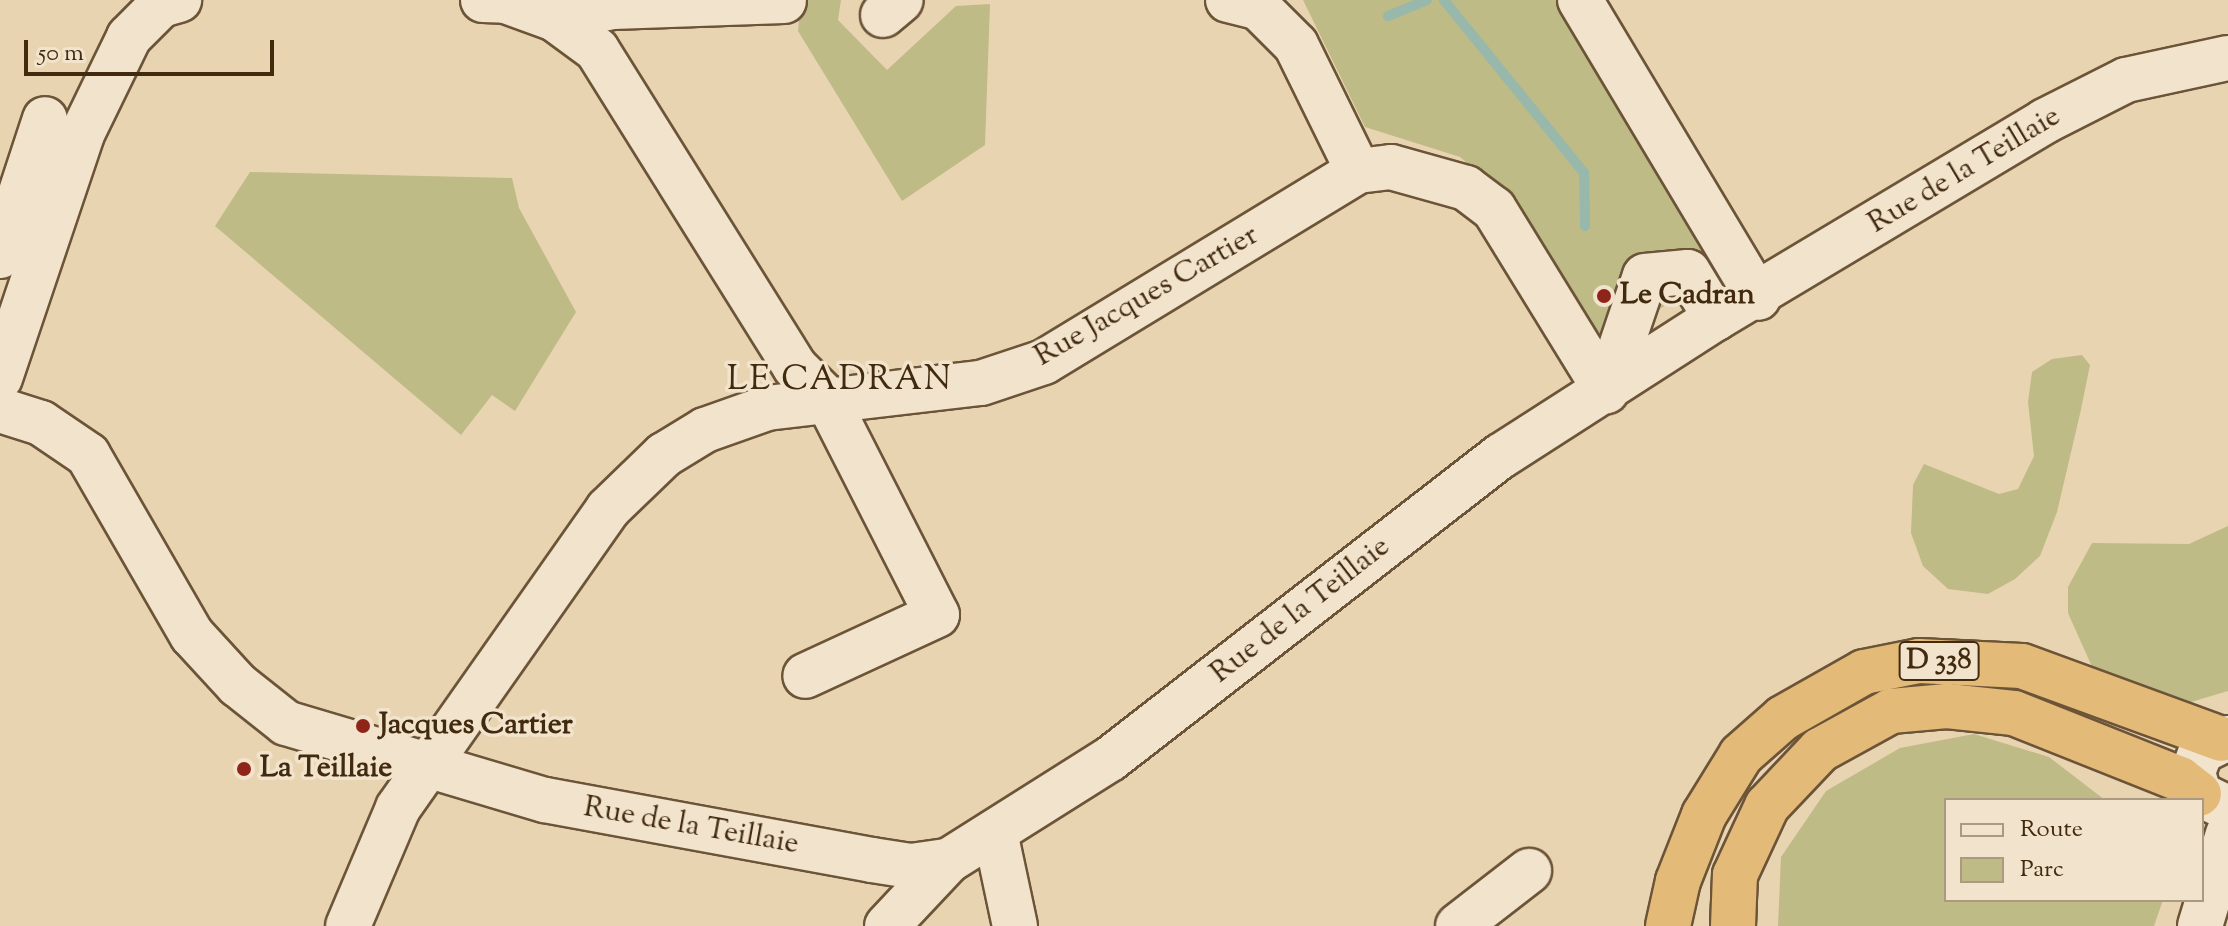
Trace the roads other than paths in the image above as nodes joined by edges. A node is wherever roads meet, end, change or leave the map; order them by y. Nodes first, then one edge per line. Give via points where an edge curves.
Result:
1 (179, 0) edge
2 (483, 0) edge
3 (1228, 0) edge
4 (1580, 0) edge
5 (784, 1) edge
6 (555, 19) junction
7 (2228, 58) edge
8 (45, 119) dead end
9 (1358, 171) junction
10 (0, 256) edge
11 (1758, 298) junction
12 (1716, 318) junction
13 (0, 378) edge
14 (1606, 391) junction
15 (827, 399) junction
16 (0, 410) edge
17 (805, 676) dead end
18 (2224, 738) edge
19 (430, 768) junction
20 (2214, 801) edge
21 (995, 832) junction
22 (2228, 834) edge
23 (948, 861) junction
24 (1529, 871) dead end
25 (348, 926) edge
26 (887, 926) edge
27 (1015, 926) edge
28 (1458, 926) edge
29 (1668, 926) edge
30 (1733, 926) edge
31 (2200, 926) edge

1 - 13 street via 161,5 129,37 82,134
2 - 6 street via 506,1
3 - 9 street via 1259,8 1296,45
4 - 11 street
5 - 6 street via 613,7
6 - 15 street via 597,50 795,367
7 - 11 street, Rue de la Teillaie via 2126,80 2099,93
8 - 10 street
9 - 14 street, Rue Jacques Cartier via 1391,167 1429,175 1466,188 1494,209
9 - 15 street, Rue Jacques Cartier via 1044,362 981,383
11 - 12 street, Rue de la Teillaie
12 - 14 street, Rue de la Teillaie
12 - 14 street via 1688,272 1645,276
14 - 21 street, Rue de la Teillaie via 1501,456 1110,759
15 - 17 street via 937,615
15 - 19 street, Rue Jacques Cartier via 767,408 705,430 664,455 625,491
16 - 19 street, Rue de la Teillaie via 41,423 88,455 192,635 238,685 286,723
18 - 20 street via 2195,761
18 - 29 highway, D 338 via 2022,666 1919,661 1864,672 1783,718 1741,755 1704,815 1678,881
19 - 23 street, Rue de la Teillaie via 545,800 872,860 911,866
19 - 25 street via 398,808
20 - 30 highway, D 338 via 2180,779 2014,713 1947,706 1891,711 1820,750 1767,806 1735,875
21 - 23 street, Rue de la Teillaie
21 - 27 street
22 - 31 street
23 - 26 street
24 - 28 street

